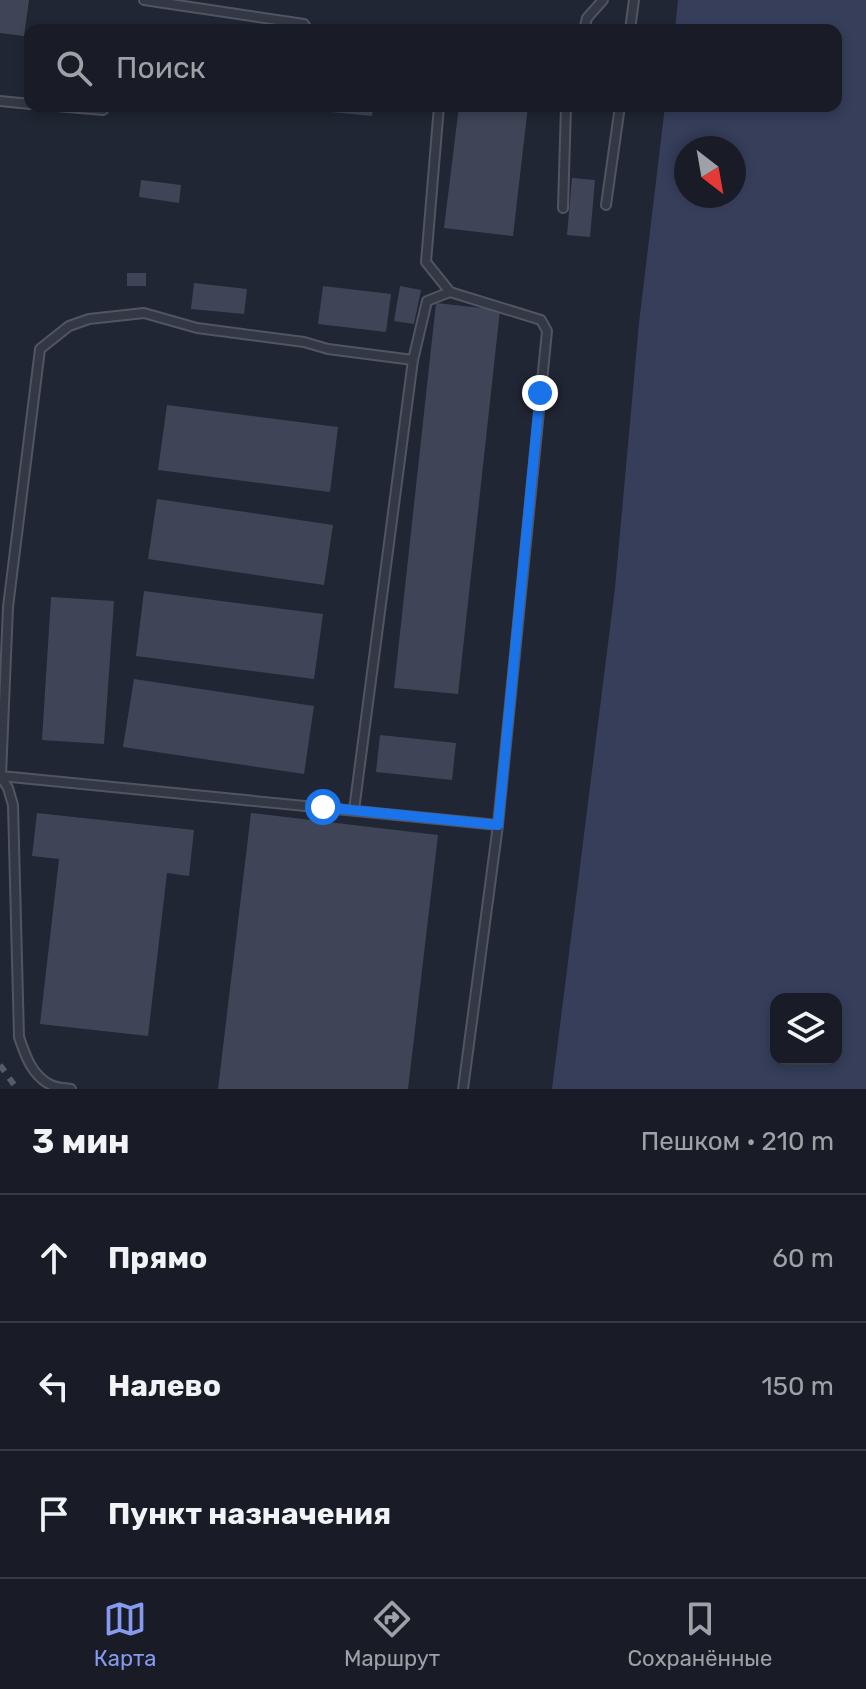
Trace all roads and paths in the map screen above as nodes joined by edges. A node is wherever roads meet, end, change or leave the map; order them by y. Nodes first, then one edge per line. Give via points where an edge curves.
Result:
1 (144, 0) edge
2 (603, 0) edge
3 (634, 0) edge
4 (304, 24) edge
5 (586, 24) edge
6 (631, 24) edge
7 (0, 101) edge
8 (24, 103) edge
9 (438, 112) edge
10 (566, 112) edge
11 (619, 112) edge
12 (606, 205) dead end
13 (563, 208) dead end
14 (450, 292) junction
15 (413, 360) junction
16 (0, 775) edge
17 (354, 810) junction
18 (498, 825) junction
19 (71, 1089) edge
20 (463, 1089) edge

1 - 4 lane
2 - 5 lane
3 - 6 lane
7 - 8 lane
9 - 14 lane via 426,262
10 - 13 lane
11 - 12 lane
14 - 15 lane via 427,301
14 - 18 lane via 541,320 547,331
15 - 16 lane via 197,328 144,313 89,319 69,326 40,349 8,607
15 - 17 lane
16 - 17 lane
16 - 19 lane via 13,805 19,1037 37,1074 52,1085
17 - 18 lane
18 - 20 lane

